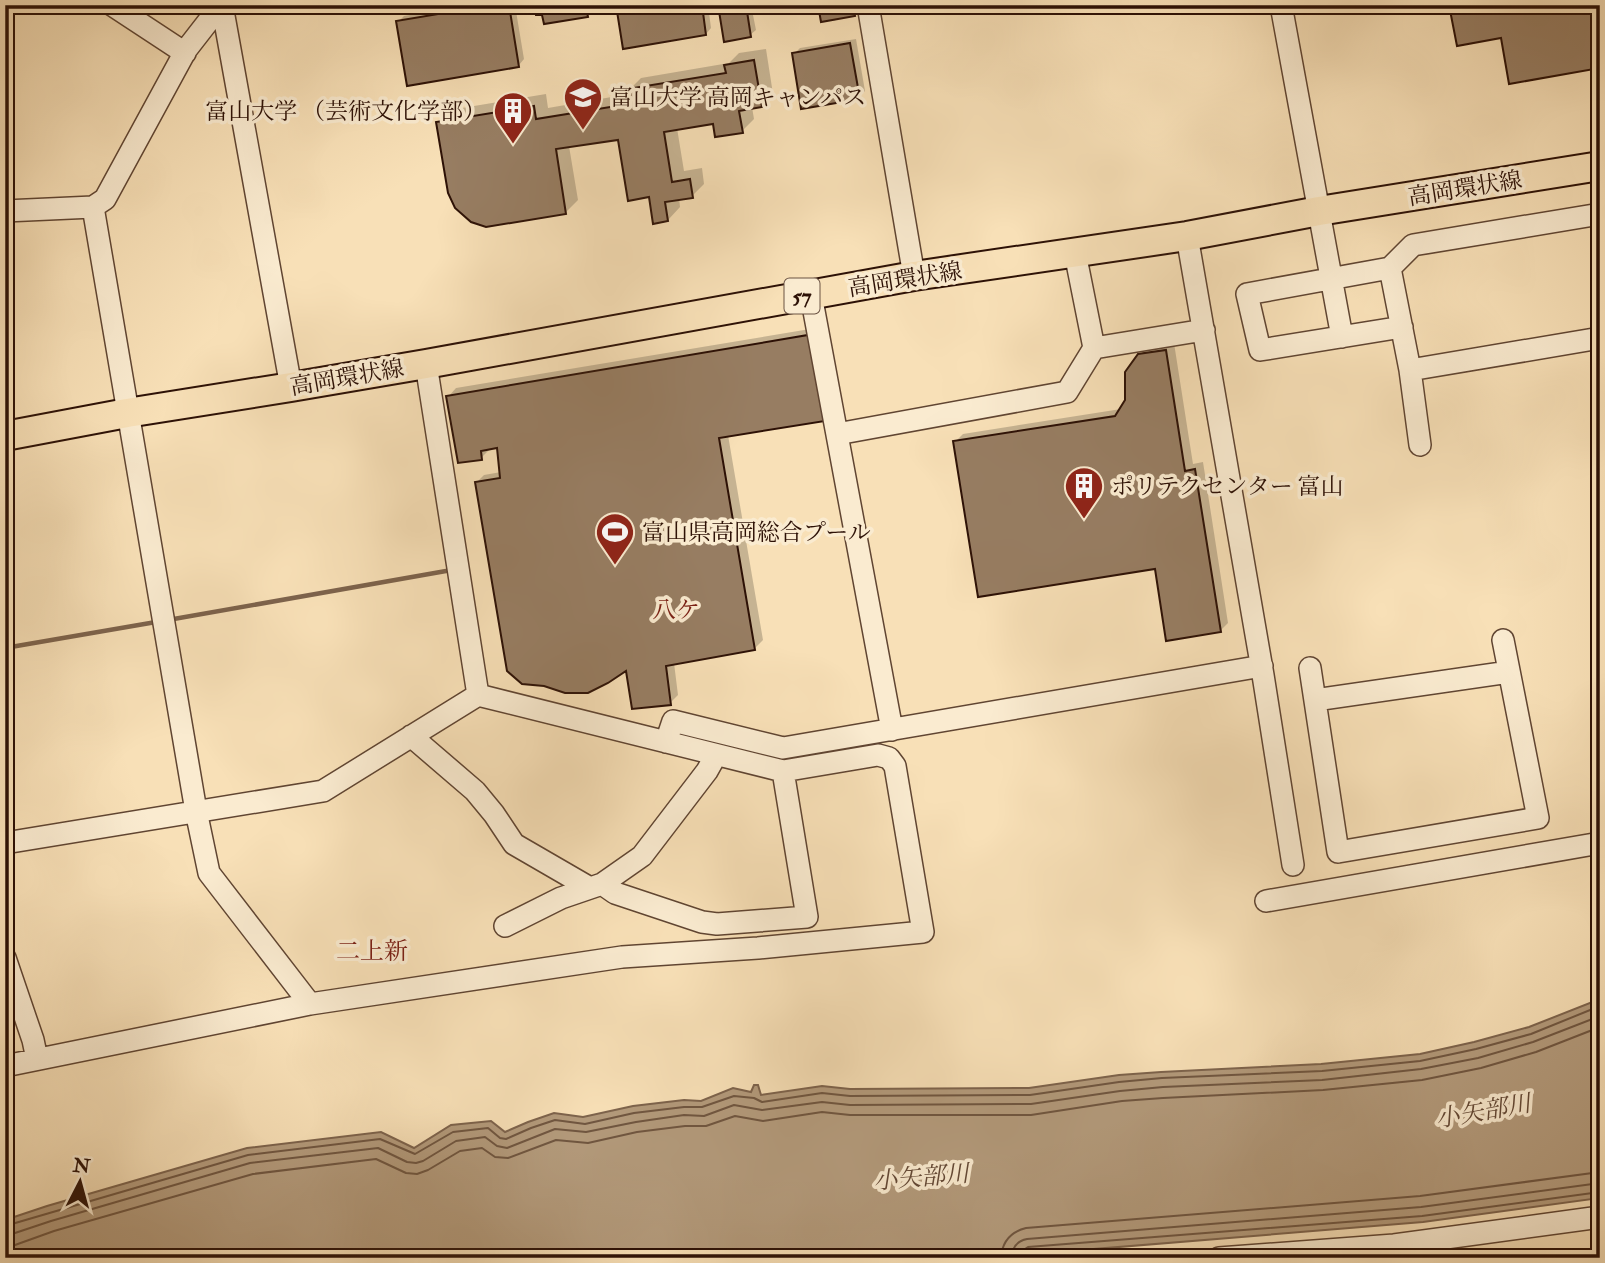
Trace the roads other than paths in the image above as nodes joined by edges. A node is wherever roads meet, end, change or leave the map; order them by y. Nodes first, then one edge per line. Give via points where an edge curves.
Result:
1 (112, 5) edge
2 (221, 5) edge
3 (868, 5) edge
4 (1281, 5) edge
5 (185, 53) junction
6 (1600, 166) edge
7 (93, 207) junction
8 (5, 211) edge
9 (1319, 211) junction
10 (1600, 214) edge
11 (1187, 236) junction
12 (1075, 253) junction
13 (1390, 268) junction
14 (914, 276) junction
15 (1331, 279) junction
16 (811, 295) junction
17 (1402, 327) junction
18 (1203, 330) junction
19 (1342, 337) junction
20 (1600, 338) edge
21 (1094, 348) junction
22 (426, 364) junction
23 (1410, 370) junction
24 (291, 387) junction
25 (127, 413) junction
26 (837, 434) junction
27 (5, 436) edge
28 (1420, 445) dead end
29 (1503, 640) dead end
30 (1262, 666) junction
31 (1310, 668) dead end
32 (1509, 672) junction
33 (478, 695) junction
34 (1315, 700) junction
35 (892, 730) junction
36 (411, 736) junction
37 (666, 742) junction
38 (716, 755) junction
39 (783, 771) junction
40 (196, 811) junction
41 (5, 843) edge
42 (1600, 843) edge
43 (1293, 865) dead end
44 (596, 886) junction
45 (1266, 901) dead end
46 (505, 926) dead end
47 (5, 958) edge
48 (310, 1004) junction
49 (37, 1059) junction
50 (5, 1066) edge
51 (1600, 1217) edge
52 (1219, 1258) edge

1 - 5 street
2 - 5 street
2 - 24 street
3 - 14 street
4 - 9 street
5 - 7 street via 104,199
6 - 9 main road, 高岡環状線 / 57
7 - 8 street
7 - 25 street
9 - 11 main road, 高岡環状線 / 57
9 - 15 street
10 - 13 street via 1413,245
11 - 12 main road, 高岡環状線 / 57
11 - 18 street
12 - 14 main road, 高岡環状線 / 57
12 - 21 street
13 - 15 street
13 - 17 street
14 - 16 main road, 高岡環状線 / 57
15 - 19 street
15 - 19 street via 1247,294 1260,350
16 - 22 main road, 高岡環状線 / 57
16 - 26 street
17 - 19 street
17 - 23 street
18 - 21 street
18 - 30 street
20 - 23 street
21 - 26 street via 1067,392
22 - 24 main road, 高岡環状線 / 57
22 - 33 street
23 - 28 street
24 - 25 main road, 高岡環状線 / 57
25 - 27 main road, 高岡環状線 / 57
25 - 40 street
26 - 35 street
29 - 32 street
30 - 35 street
30 - 43 street
31 - 34 street
32 - 34 street
32 - 34 street via 1538,818 1338,852
33 - 36 street
33 - 37 street
35 - 37 street via 783,748 673,721
36 - 40 street via 323,791
36 - 44 street via 475,791 514,844
37 - 38 street
38 - 39 street
38 - 44 street via 642,856
39 - 44 street via 807,916 702,922
39 - 48 street via 878,755 889,758 895,766 923,932 622,957
40 - 41 street
40 - 48 street via 209,873
42 - 45 street
44 - 46 street
47 - 49 street
48 - 49 street
49 - 50 street
51 - 52 street via 1394,1245

